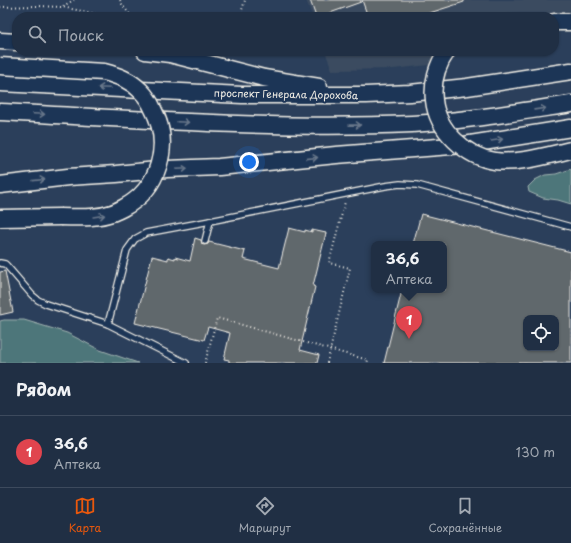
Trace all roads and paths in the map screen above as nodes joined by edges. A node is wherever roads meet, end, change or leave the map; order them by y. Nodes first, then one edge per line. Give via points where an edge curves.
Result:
1 (74, 0) edge
2 (120, 0) edge
3 (245, 0) edge
4 (0, 7) edge
5 (62, 7) junction
6 (86, 12) edge
7 (128, 12) edge
8 (241, 12) edge
9 (559, 22) edge
10 (571, 22) edge
11 (0, 42) edge
12 (12, 42) edge
13 (178, 56) edge
14 (443, 56) edge
15 (0, 66) edge
16 (571, 71) edge
17 (0, 83) edge
18 (366, 94) junction
19 (571, 104) edge
20 (0, 112) edge
21 (571, 128) edge
22 (571, 150) edge
23 (0, 185) edge
24 (347, 193) junction
25 (0, 218) edge
26 (210, 221) junction
27 (571, 227) edge
28 (205, 241) dead end
29 (0, 263) edge
30 (108, 324) junction
31 (330, 349) junction
32 (186, 363) edge
33 (205, 363) edge
34 (327, 363) edge
35 (367, 363) edge

1 - 5 path
2 - 7 path
3 - 8 path
4 - 5 path
5 - 6 path
9 - 10 main road
11 - 12 main road
13 - 18 main road via 264,78
14 - 22 main road, bridge via 437,69 434,102 444,128 464,149 493,161 507,162
25 -> 15 main road, bridge via 95,217 112,213 128,205 146,188 159,166 162,147 160,129 148,100 141,91 119,76 104,72
16 - 18 main road, проспект Генерала Дорохова via 467,87 410,93
18 -> 17 main road, проспект Генерала Дорохова via 242,95
20 -> 19 main road via 233,124 339,126 413,124
23 -> 21 main road via 68,177 219,167 464,145
24 - 26 lane
24 - 27 lane via 400,184 417,185
24 - 31 path via 329,263 350,268
26 - 28 lane
26 - 30 lane via 146,232 135,240 127,250
29 - 30 lane via 8,266 38,300
30 - 32 lane
31 - 33 path via 217,318
31 - 34 path
31 - 35 path via 368,360

